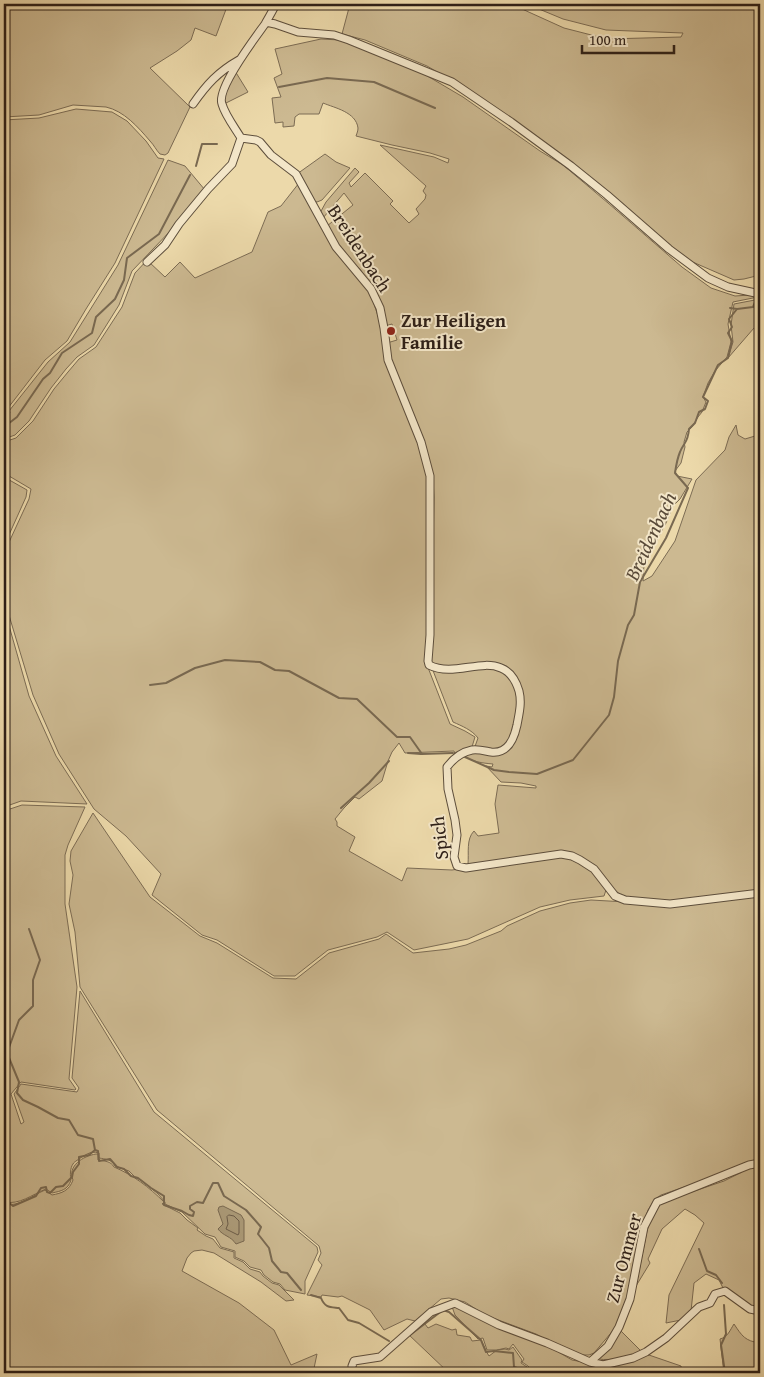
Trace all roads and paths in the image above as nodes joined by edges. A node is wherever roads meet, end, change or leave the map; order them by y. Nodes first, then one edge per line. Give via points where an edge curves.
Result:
1 (276, 4) edge
2 (266, 22) junction
3 (240, 59) junction
4 (193, 104) dead end
5 (241, 138) junction
6 (146, 262) dead end
7 (760, 294) edge
8 (436, 669) joint
9 (760, 893) edge
10 (760, 1163) edge
11 (760, 1311) edge
12 (590, 1362) junction
13 (352, 1366) dead end

1 - 2 street
2 - 3 street
2 - 7 street via 298,32 334,35 452,82 571,166 708,278 728,287
3 - 4 street via 212,78
3 - 5 street via 221,96 221,104
5 - 6 street via 232,164 208,189 165,245
5 - 8 street, Breidenbach via 260,142 270,155 296,174 336,247 371,289 380,308 388,360 430,476 428,661
8 - 9 street, Spich via 499,667 512,676 520,698 515,734 510,745 494,752 472,750 462,753 447,766 448,789 456,820 454,857 457,866 466,868 561,854 572,856 594,869 615,896 625,900 670,904
10 - 12 street, Zur Ommer via 657,1202 644,1226 630,1299 619,1328 608,1346
11 - 12 street via 725,1291 715,1294 710,1303 699,1307 646,1352 603,1365
12 - 13 street via 548,1342 499,1325 455,1303 432,1312 380,1357 354,1361

